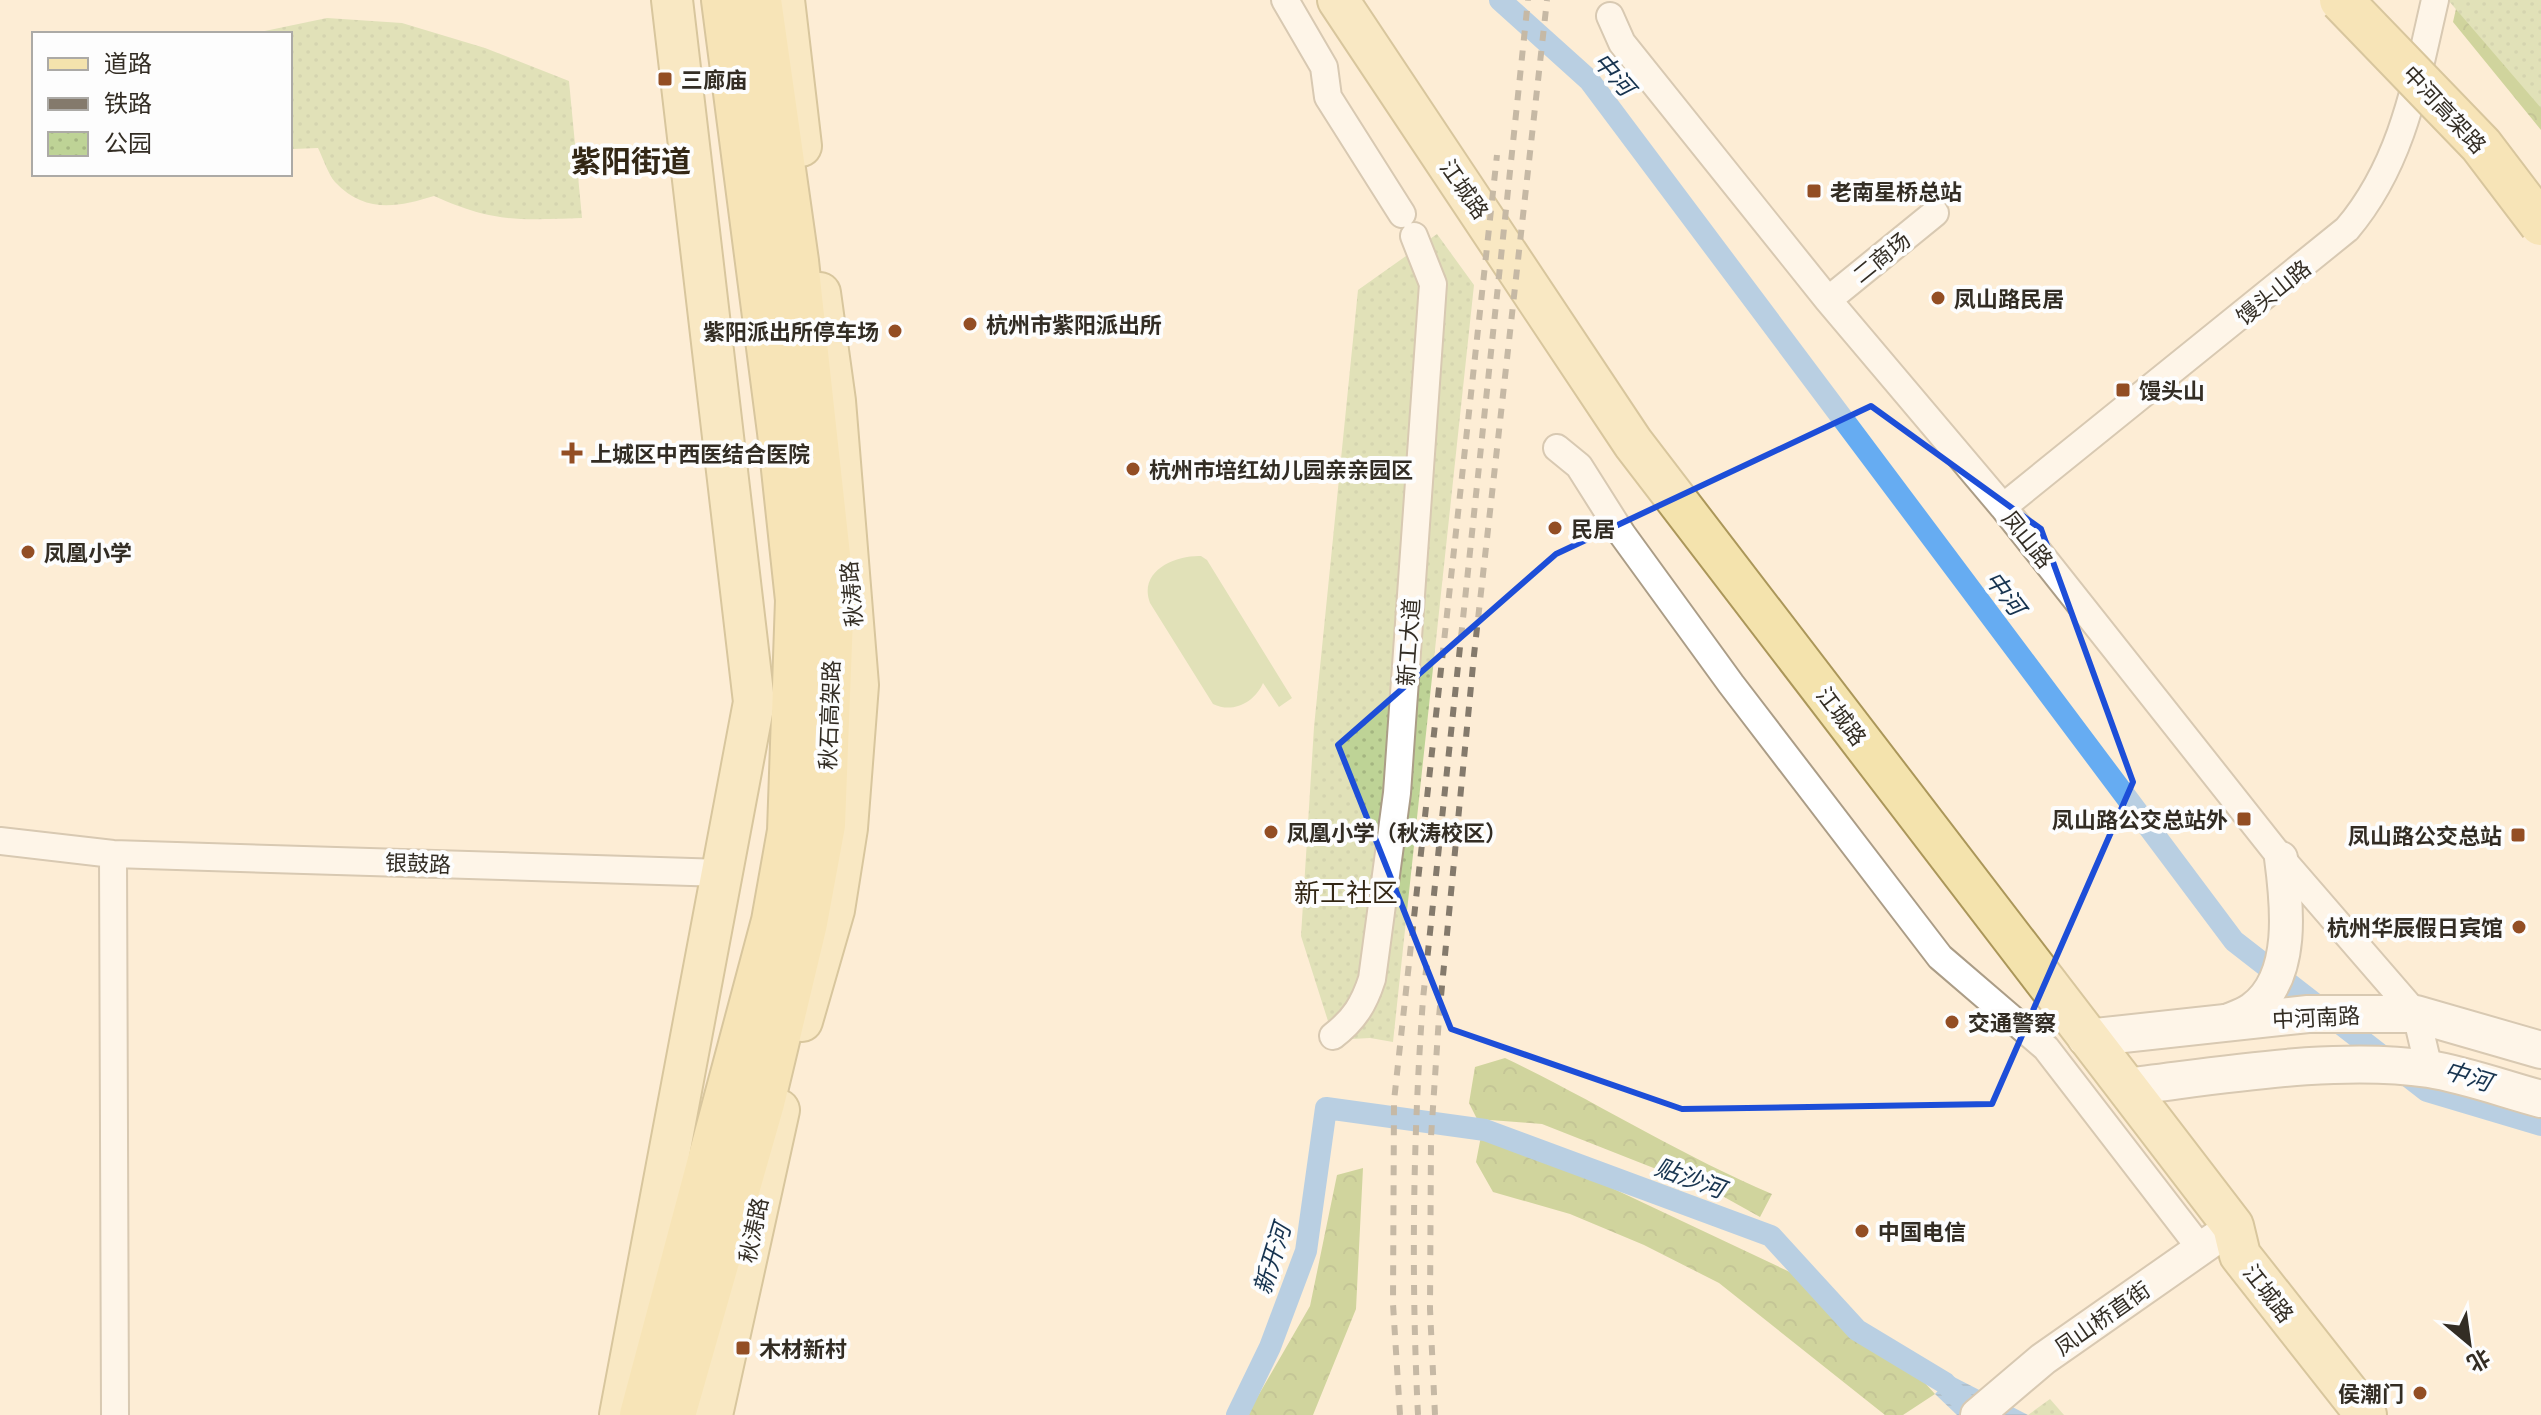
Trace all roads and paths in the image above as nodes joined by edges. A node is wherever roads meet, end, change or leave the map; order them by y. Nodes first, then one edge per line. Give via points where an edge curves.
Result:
1 (672, 0) edge
2 (723, 0) edge
3 (760, 0) edge
4 (784, 0) edge
5 (1285, 0) edge
6 (1338, 0) edge
7 (2341, 0) edge
8 (2379, 0) edge
9 (2435, 0) edge
10 (1610, 16) dead end
11 (2541, 187) edge
12 (1935, 213) dead end
13 (2541, 224) edge
14 (758, 273) junction
15 (1828, 300) junction
16 (1557, 448) dead end
17 (2003, 507) junction
18 (0, 841) edge
19 (113, 854) junction
20 (2281, 858) junction
21 (723, 873) junction
22 (2416, 1014) junction
23 (2219, 1025) junction
24 (1333, 1036) dead end
25 (2086, 1038) junction
26 (2541, 1050) edge
27 (2423, 1069) junction
28 (2125, 1087) junction
29 (2541, 1099) edge
30 (2233, 1226) junction
31 (2201, 1249) junction
32 (697, 1332) junction
33 (115, 1415) edge
34 (620, 1415) edge
35 (629, 1415) edge
36 (641, 1415) edge
37 (674, 1415) edge
38 (690, 1415) edge
39 (712, 1415) edge
40 (1977, 1415) edge
41 (2366, 1415) edge

1 - 21 main road via 754,702
2 - 14 highway, 秋石高架路
3 - 32 highway, 秋石高架路 via 797,261 833,592 830,717 824,825 806,923 763,1103
4 - 39 main road, 秋涛路 via 835,401 858,685 847,828 834,910 789,1063
5 - 24 street, 新工大道 via 1324,67 1328,97 1408,225 1433,284 1397,793 1372,979 1364,1003
6 - 25 main road, 江城路 via 1633,443
7 - 13 highway, 中河高架路, bridge via 2481,145
8 - 11 highway, 中河高架路
9 - 17 street, 馒头山路 via 2405,125 2382,180 2347,229
10 - 15 street, 凤山路 via 1622,43
12 - 15 street, 二商场
14 - 35 highway via 774,704 761,869 740,987 665,1251
14 - 36 highway, 秋石高架路 via 797,600 789,831 773,921
15 - 17 street, 凤山路
16 - 31 street via 1579,466 1731,684 1940,957 2046,1048
17 - 20 street, 凤山路
18 - 19 street, 银鼓路
19 - 21 street, 银鼓路
19 - 33 street
20 - 22 street, 凤山路
20 - 23 street via 2289,911 2271,990 2252,1009
21 - 34 main road
22 - 23 main road, 中河南路 via 2308,1014
22 - 26 main road, 中河南路
22 - 27 street, 凤山路
23 - 25 main road, 中河南路
25 - 28 main road, 江城路
27 - 28 main road via 2291,1067
27 - 29 main road
28 - 30 main road, 江城路
30 - 31 street, 凤山桥直街
30 - 41 main road, 江城路 via 2240,1255
31 - 40 street, 凤山桥直街 via 2043,1359
32 - 37 highway, 秋石高架路
32 - 38 highway

